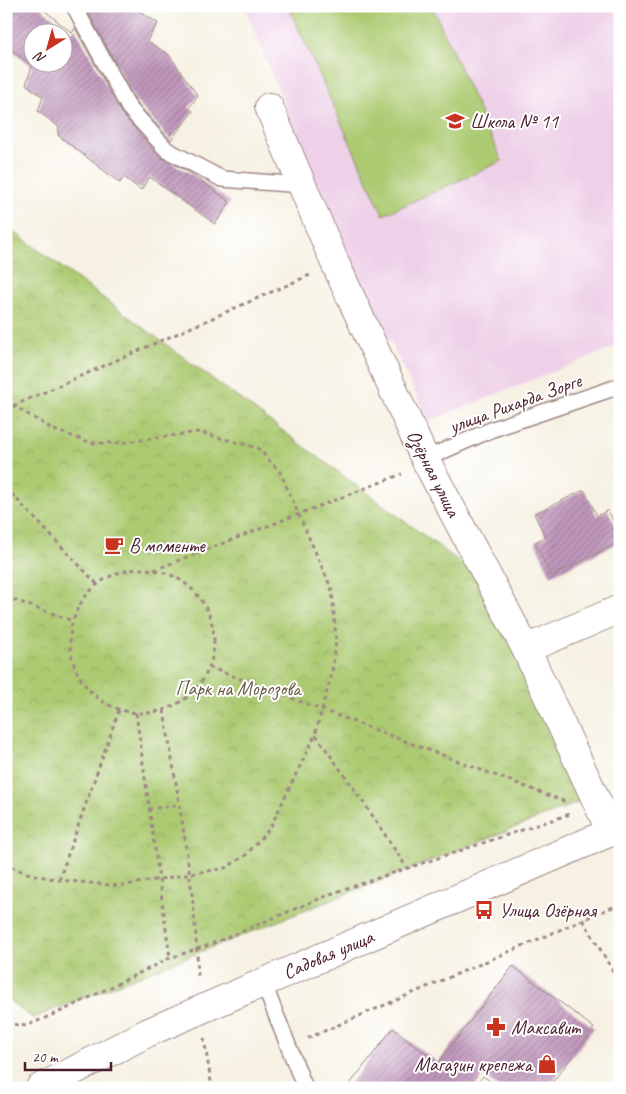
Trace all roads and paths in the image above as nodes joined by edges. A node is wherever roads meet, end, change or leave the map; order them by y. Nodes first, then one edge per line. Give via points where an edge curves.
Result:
1 (74, 6) edge
2 (269, 107) dead end
3 (302, 185) junction
4 (335, 263) junction
5 (620, 386) edge
6 (6, 401) edge
7 (12, 405) junction
8 (6, 409) edge
9 (426, 462) junction
10 (6, 488) edge
11 (298, 513) junction
12 (154, 571) junction
13 (98, 584) junction
14 (6, 597) edge
15 (620, 609) edge
16 (73, 621) junction
17 (526, 649) junction
18 (209, 666) junction
19 (322, 709) junction
20 (119, 710) junction
21 (164, 710) junction
22 (136, 714) junction
23 (315, 735) junction
24 (179, 805) junction
25 (575, 806) dead end
26 (148, 809) junction
27 (575, 812) dead end
28 (615, 830) edge
29 (6, 865) edge
30 (407, 869) junction
31 (189, 876) junction
32 (59, 880) junction
33 (158, 880) junction
34 (620, 904) edge
35 (583, 920) junction
36 (197, 949) junction
37 (170, 958) junction
38 (263, 982) junction
39 (620, 983) edge
40 (199, 1010) junction
41 (6, 1023) edge
42 (288, 1047) junction
43 (40, 1088) edge
44 (212, 1088) edge
45 (304, 1088) edge

1 - 3 lane via 129,108 167,150 222,179
2 - 3 street, Озёрная улица
3 - 4 street, Озёрная улица
4 - 7 path
4 - 9 street, Озёрная улица
5 - 9 lane, улица Рихарда Зорге via 493,429
6 - 7 path
7 - 8 path
7 - 11 path via 54,430 92,443 120,443 198,432 258,448 280,472
9 - 11 path
9 - 17 street, Озёрная улица
10 - 13 path
11 - 12 path
11 - 19 path via 332,590 336,640
12 - 13 path via 129,570
12 - 18 path via 181,581 205,606 212,622 214,640
13 - 16 path via 85,597
14 - 16 path
15 - 17 street
16 - 20 path via 70,646 80,678 90,692
17 - 28 street, Озёрная улица
18 - 19 path
18 - 21 path via 197,688 184,700
19 - 23 path
19 - 25 path
20 - 22 path
20 - 32 path
21 - 22 path
21 - 24 path
22 - 26 path
23 - 30 path
23 - 31 path via 264,835 245,856 225,868
24 - 26 path
24 - 31 path
26 - 33 path
27 - 30 path
28 - 38 street, Садовая улица
29 - 32 path
30 - 36 path via 334,893
31 - 33 path
31 - 36 path
32 - 33 path via 120,886
33 - 37 path
34 - 35 path
35 - 39 path
35 - 42 path
36 - 37 path
36 - 40 path
37 - 41 path via 26,1026
38 - 40 street, Садовая улица
38 - 42 lane
40 - 43 street, Садовая улица
40 - 44 path
42 - 45 lane

